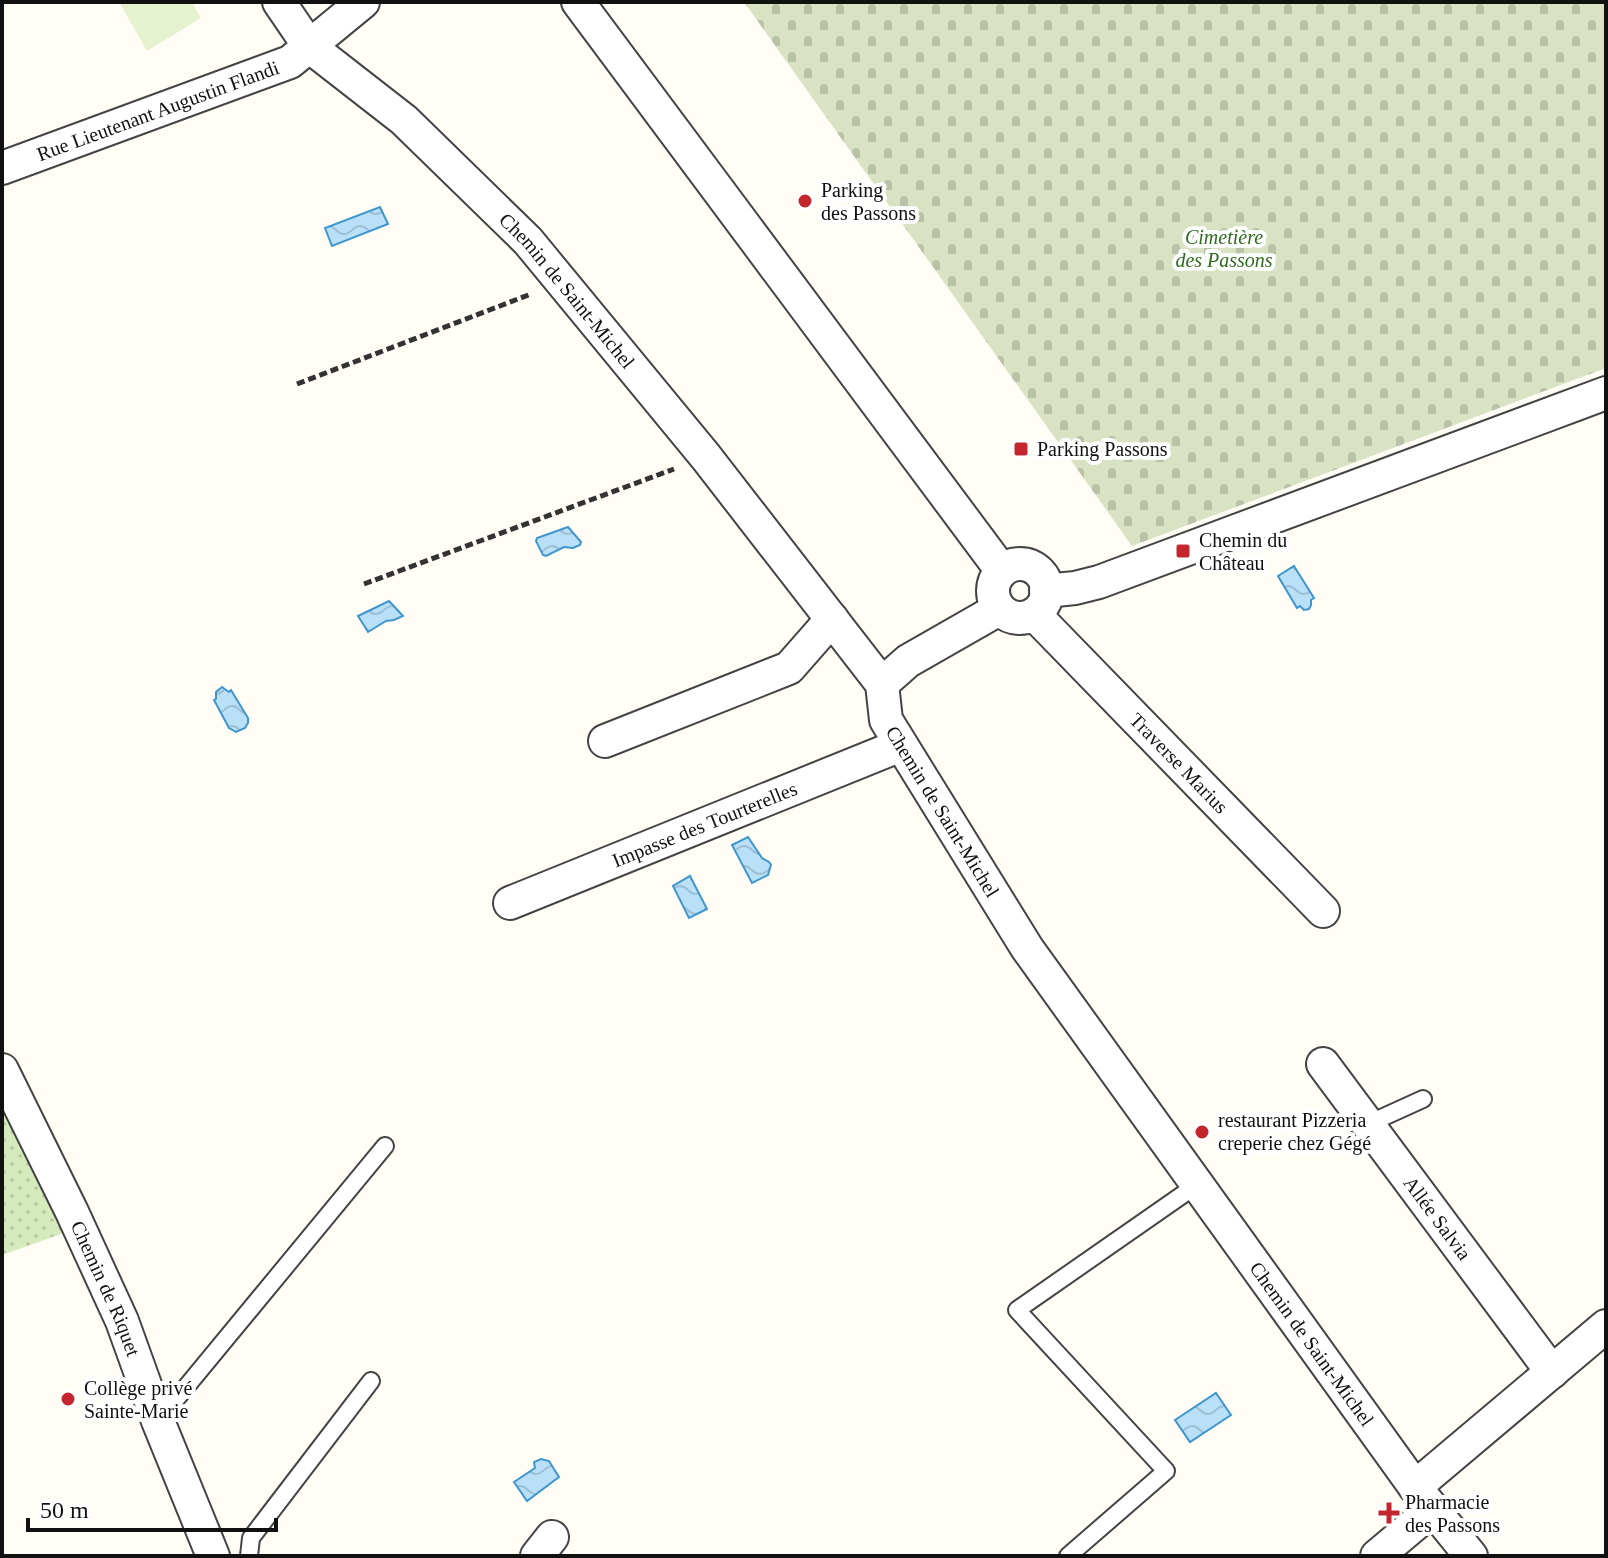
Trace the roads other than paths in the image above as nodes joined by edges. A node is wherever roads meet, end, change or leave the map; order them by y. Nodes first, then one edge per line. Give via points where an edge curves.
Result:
1 (279, 2) edge
2 (363, 2) edge
3 (578, 2) edge
4 (309, 46) junction
5 (2, 168) edge
6 (1606, 393) edge
7 (1002, 571) junction
8 (1040, 602) junction
9 (999, 609) junction
10 (832, 619) junction
11 (882, 684) junction
12 (605, 741) dead end
13 (901, 745) junction
14 (510, 903) dead end
15 (1323, 911) dead end
16 (1323, 1064) dead end
17 (2, 1070) edge
18 (1423, 1099) dead end
19 (1368, 1124) junction
20 (385, 1146) dead end
21 (1198, 1184) junction
22 (1606, 1326) edge
23 (1552, 1372) junction
24 (371, 1381) dead end
25 (158, 1421) junction
26 (1424, 1498) junction
27 (213, 1556) edge
28 (249, 1556) edge
29 (1068, 1556) edge
30 (1377, 1556) edge
31 (1471, 1556) edge

1 - 4 street, Chemin de Saint-Michel
2 - 4 street, Rue Lieutenant Augustin Flandi
3 - 7 street
4 - 5 street, Rue Lieutenant Augustin Flandi via 290,62
4 - 10 street, Chemin de Saint-Michel via 404,120 528,241
6 - 8 street
7 - 8 street via 1018,564 1036,569 1042,576
7 - 9 street via 993,594
8 - 9 street via 1022,618
8 - 15 street, Traverse Marius
9 - 11 street via 908,661
10 - 11 street, Chemin de Saint-Michel
10 - 12 street via 789,668
11 - 13 street, Chemin de Saint-Michel via 886,720
13 - 14 street, Impasse des Tourterelles
13 - 21 street, Chemin de Saint-Michel via 1027,948
16 - 19 street, Allée Salvia
17 - 25 street, Chemin de Riquet via 122,1321
18 - 19 lane
19 - 23 street, Allée Salvia
20 - 25 lane
21 - 26 street, Chemin de Saint-Michel
21 - 29 lane via 1017,1310 1166,1471
22 - 23 street
23 - 26 street
24 - 28 lane via 251,1538
25 - 27 street, Chemin de Riquet
26 - 30 street
26 - 31 street, Chemin de Saint-Michel

